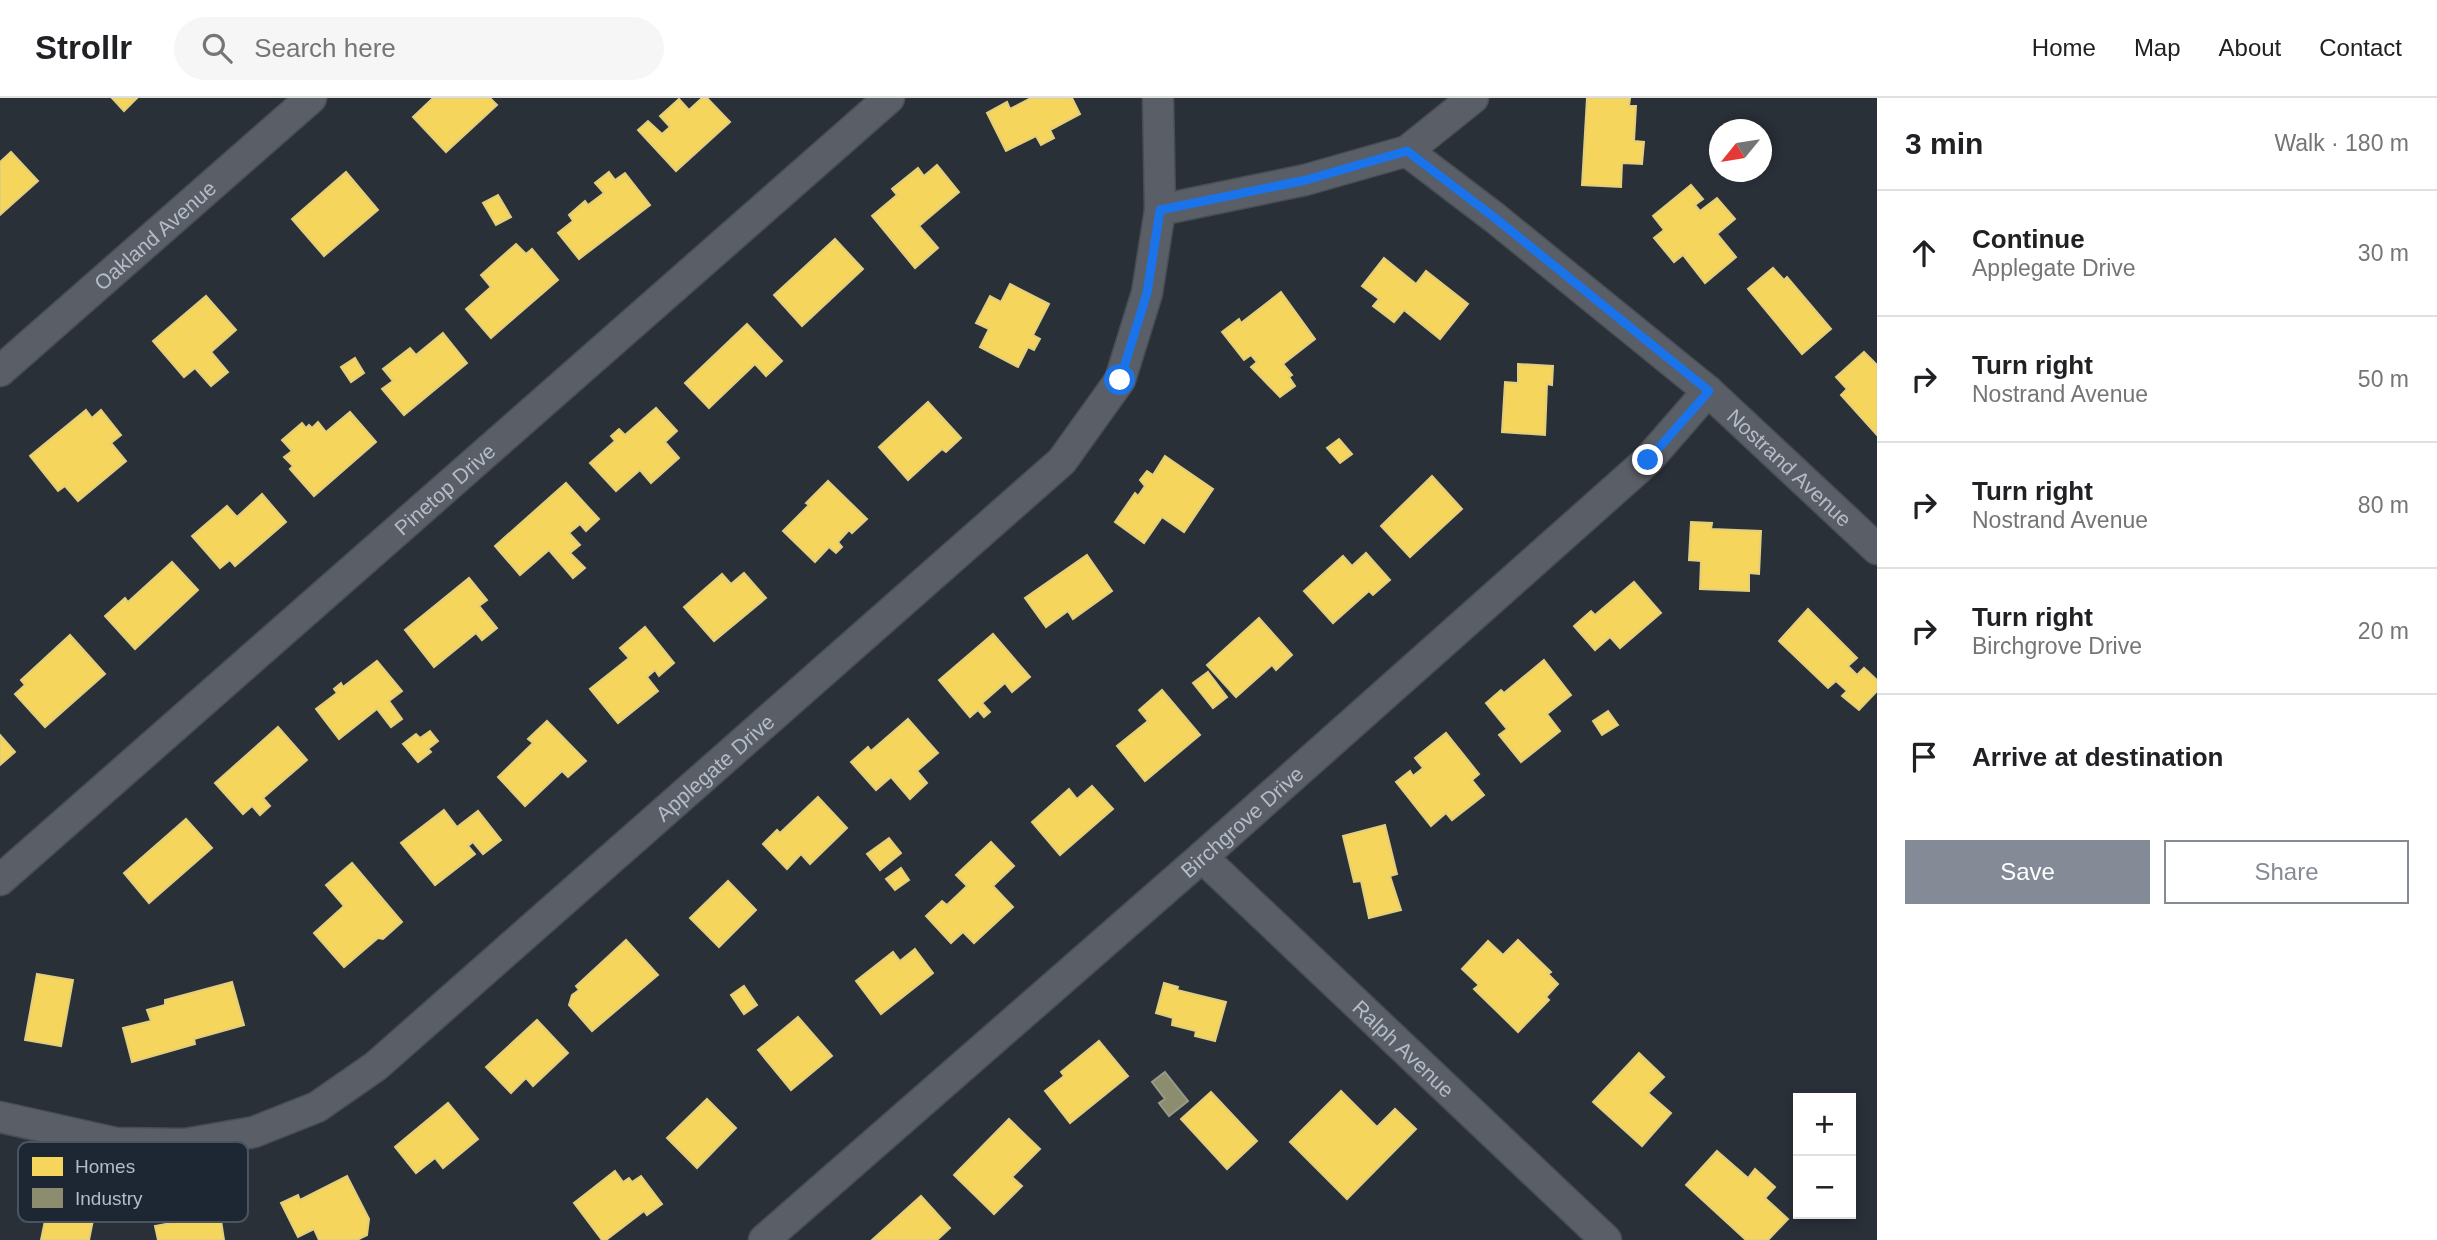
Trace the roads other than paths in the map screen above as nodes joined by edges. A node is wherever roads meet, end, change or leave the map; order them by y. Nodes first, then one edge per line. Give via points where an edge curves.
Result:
1 (311, 98) edge
2 (888, 98) edge
3 (1158, 98) edge
4 (1474, 98) edge
5 (1407, 151) junction
6 (1160, 210) junction
7 (0, 371) edge
8 (1709, 391) junction
9 (1877, 549) edge
10 (1202, 857) junction
11 (0, 880) edge
12 (0, 1117) edge
13 (112, 1142) edge
14 (196, 1142) edge
15 (764, 1240) edge
16 (1606, 1240) edge

1 - 7 street, Oakland Avenue
2 - 11 street, Pinetop Drive
3 - 6 street, Applegate Drive
4 - 5 street
5 - 6 street via 1306,180
5 - 8 street, Nostrand Avenue
6 - 14 street, Applegate Drive via 1147,293 1120,380 1062,461 376,1066 317,1107 254,1132
8 - 9 street, Nostrand Avenue
8 - 10 street, Birchgrove Drive via 1648,460
10 - 15 street, Birchgrove Drive
10 - 16 street, Ralph Avenue
12 - 13 street, Applegate Drive

